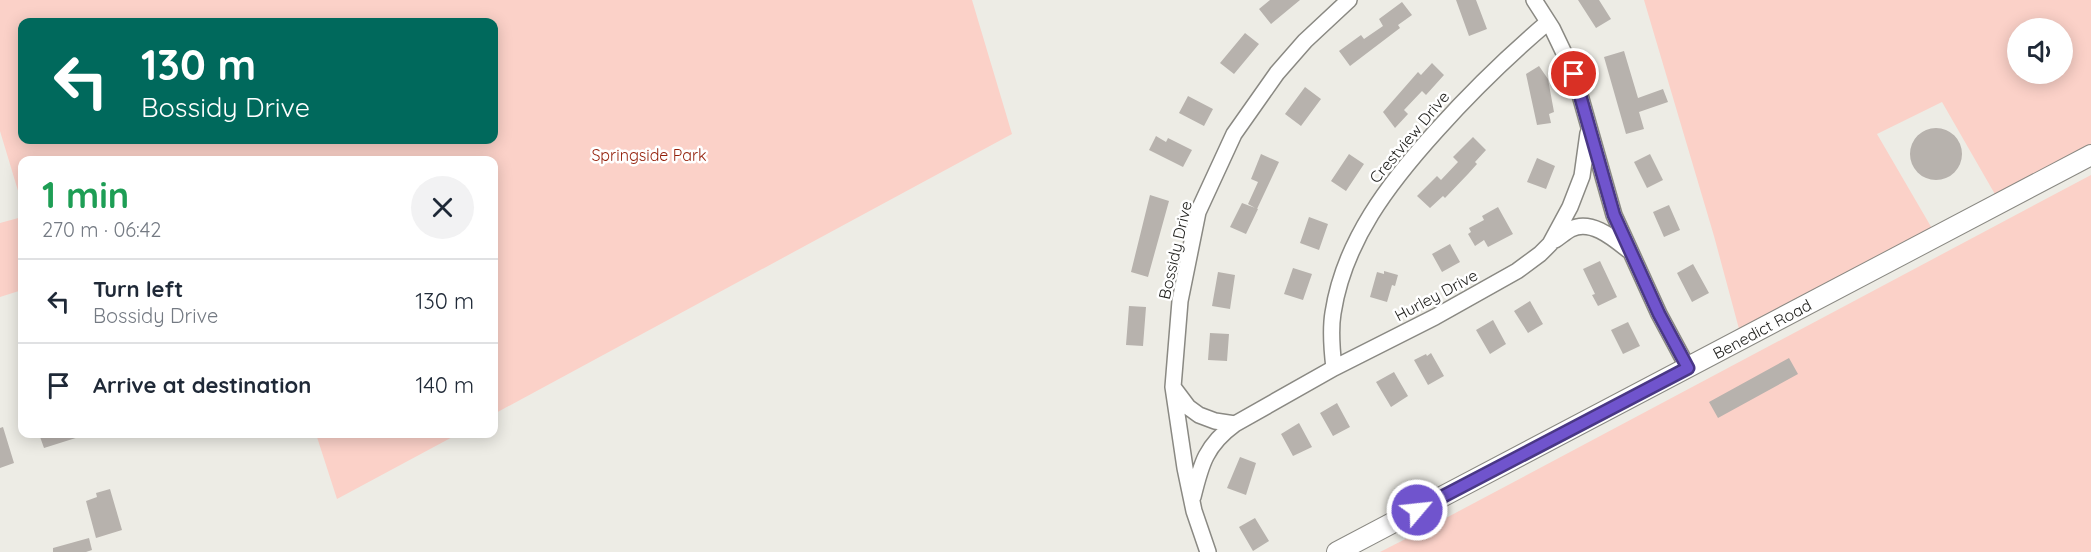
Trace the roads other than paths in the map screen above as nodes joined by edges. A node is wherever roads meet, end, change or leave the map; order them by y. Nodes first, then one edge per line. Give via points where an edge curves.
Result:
1 (1349, 0) edge
2 (1534, 0) edge
3 (1548, 22) junction
4 (1590, 125) junction
5 (2091, 155) edge
6 (1550, 244) junction
7 (1630, 252) junction
8 (1334, 368) junction
9 (1688, 368) junction
10 (1173, 387) junction
11 (1235, 424) junction
12 (1192, 500) junction
13 (1208, 552) edge
14 (1337, 552) edge

1 - 10 street, Bossidy Drive via 1276,74 1234,134 1198,212 1180,301
2 - 3 street
3 - 4 street via 1574,74
3 - 8 street, Crestview Drive via 1463,101 1402,168 1372,210 1346,264 1332,314
4 - 6 street, Hurley Drive via 1582,176
4 - 7 street via 1614,215
5 - 9 street, Benedict Road
6 - 7 street, Hurley Drive via 1572,228 1585,226 1609,235
6 - 8 street, Hurley Drive via 1517,271
7 - 9 street
8 - 11 street
9 - 14 street, Benedict Road
10 - 11 street via 1199,415
10 - 12 street, Bossidy Drive
11 - 12 street via 1216,440 1201,464
12 - 13 street, Bossidy Drive

